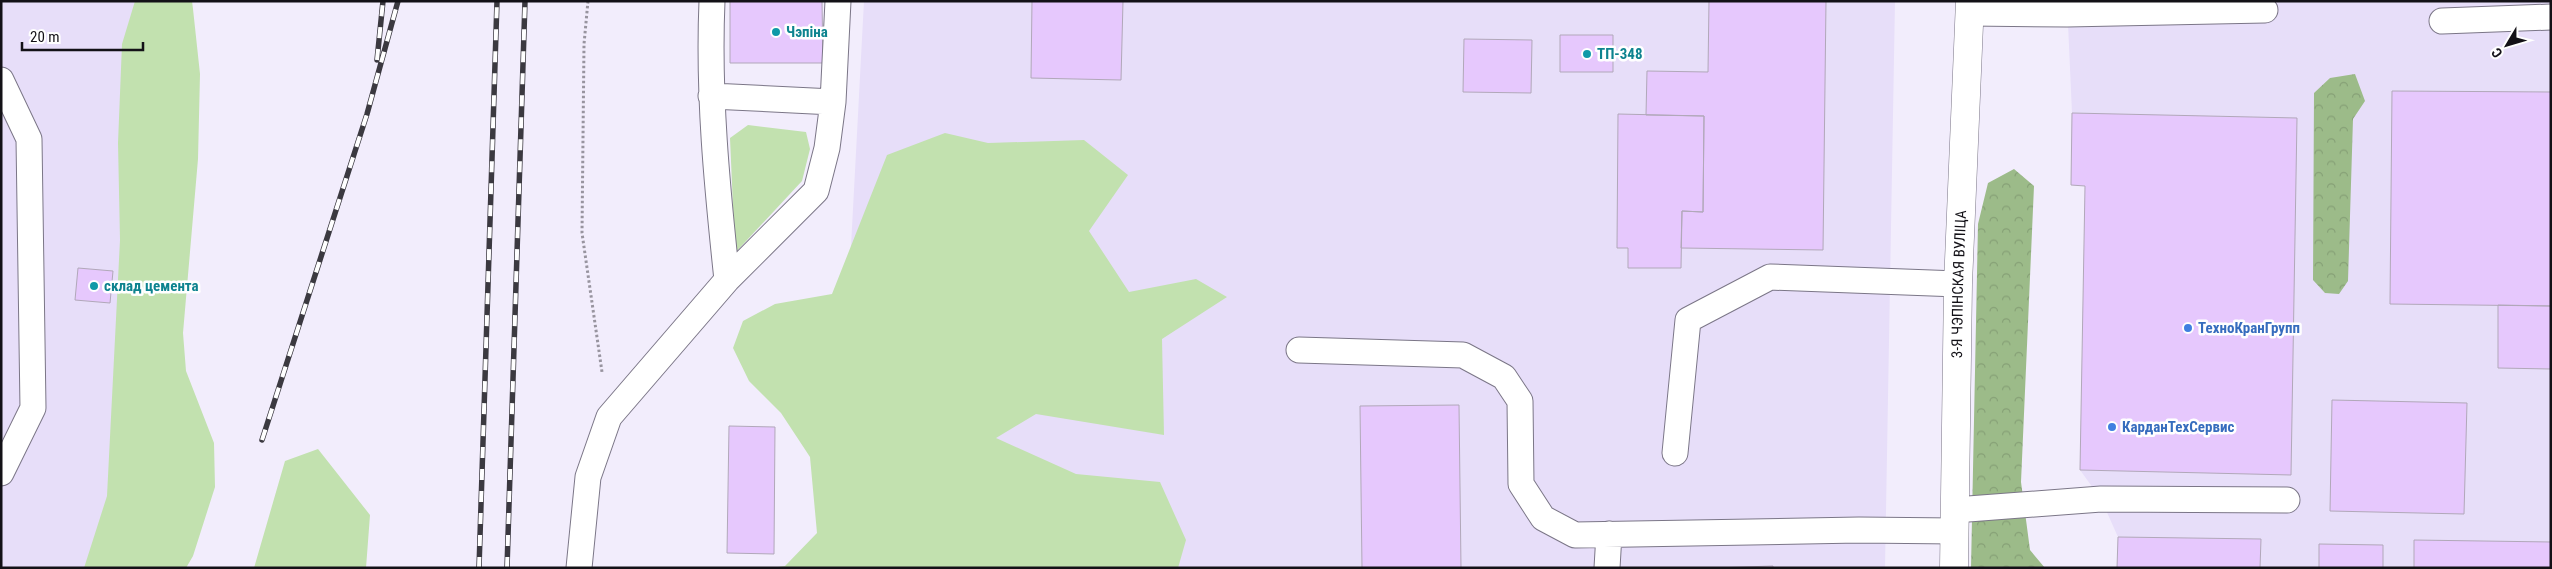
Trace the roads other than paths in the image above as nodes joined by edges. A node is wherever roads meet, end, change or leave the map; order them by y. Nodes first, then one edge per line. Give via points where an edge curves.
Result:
1 (712, 1) edge
2 (838, 1) edge
3 (1970, 7) edge
4 (2264, 10) dead end
5 (2551, 17) edge
6 (2442, 21) dead end
7 (1, 80) edge
8 (710, 96) junction
9 (833, 102) junction
10 (727, 280) junction
11 (1958, 284) junction
12 (1299, 350) dead end
13 (1675, 453) dead end
14 (1, 473) edge
15 (2287, 500) dead end
16 (1955, 520) junction
17 (1609, 534) junction
18 (578, 568) edge
19 (1607, 568) edge
20 (1954, 568) edge

1 - 8 lane
2 - 9 lane
3 - 4 lane
3 - 11 main road, 3-Я ЧЭПІНСКАЯ ВУЛІЦА
5 - 6 lane
7 - 14 lane via 29,139 33,408
8 - 9 lane
8 - 10 lane
9 - 10 lane via 827,148 816,191
10 - 18 lane via 609,417 588,477
11 - 13 lane via 1770,277 1688,320
11 - 16 main road, 3-Я ЧЭПІНСКАЯ ВУЛІЦА
12 - 17 lane via 1463,355 1504,377 1520,401 1521,484 1542,518 1575,535
15 - 16 lane via 2101,500
16 - 17 lane via 1858,530
16 - 20 main road, 3-Я ЧЭПІНСКАЯ ВУЛІЦА
17 - 19 lane

